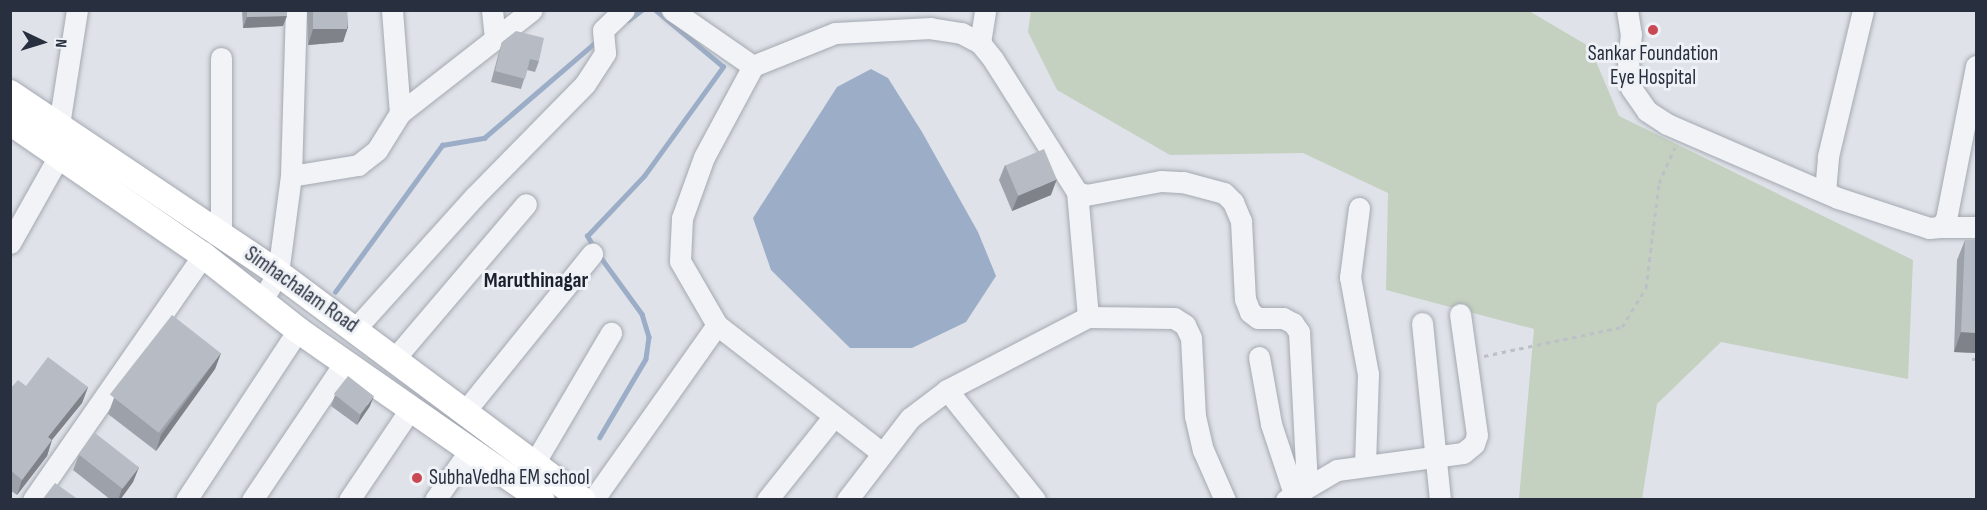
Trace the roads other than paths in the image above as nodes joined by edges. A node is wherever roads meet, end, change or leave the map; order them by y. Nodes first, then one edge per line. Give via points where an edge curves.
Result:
1 (77, 10) edge
2 (296, 10) edge
3 (392, 10) edge
4 (492, 10) edge
5 (532, 10) edge
6 (624, 10) edge
7 (672, 10) edge
8 (985, 10) edge
9 (1627, 10) edge
10 (1863, 10) edge
11 (495, 39) junction
12 (980, 43) junction
13 (221, 58) dead end
14 (753, 66) junction
15 (1977, 66) edge
16 (10, 93) edge
17 (400, 113) junction
18 (10, 122) edge
19 (59, 125) junction
20 (59, 156) junction
21 (291, 176) junction
22 (1077, 192) junction
23 (1825, 192) junction
24 (526, 204) dead end
25 (1359, 208) dead end
26 (1940, 227) junction
27 (1977, 227) edge
28 (221, 233) junction
29 (10, 243) edge
30 (592, 254) dead end
31 (203, 255) junction
32 (278, 273) junction
33 (262, 300) junction
34 (1460, 314) dead end
35 (1088, 317) junction
36 (1422, 323) dead end
37 (717, 325) junction
38 (356, 328) junction
39 (298, 330) junction
40 (611, 333) dead end
41 (1259, 357) dead end
42 (395, 358) junction
43 (345, 362) junction
44 (947, 390) junction
45 (411, 408) junction
46 (466, 410) junction
47 (834, 416) junction
48 (470, 450) junction
49 (882, 453) junction
50 (1433, 458) junction
51 (535, 462) junction
52 (1365, 465) junction
53 (550, 493) edge
54 (1296, 493) edge
55 (855, 497) edge
56 (33, 500) edge
57 (186, 500) edge
58 (252, 500) edge
59 (349, 500) edge
60 (435, 500) edge
61 (583, 500) edge
62 (593, 500) edge
63 (767, 500) edge
64 (1035, 500) edge
65 (1225, 500) edge
66 (1440, 500) edge

1 - 19 street
2 - 21 street
3 - 17 street
4 - 11 street
5 - 11 street
6 - 38 street via 603,30 604,45 585,84 474,196
7 - 14 street
8 - 12 street
9 - 23 street via 1631,88 1647,111
10 - 23 street via 1828,156
11 - 17 street
12 - 14 street via 961,33 931,28 872,29 835,33
12 - 22 street
13 - 28 street
14 - 37 street via 700,165 681,228 680,261
15 - 26 street via 1951,202
16 - 19 main road, Simhachalam Road
17 - 21 street via 377,150 358,165
18 - 20 main road
19 - 28 main road, Simhachalam Road
20 - 29 street
20 - 31 main road
21 - 32 street
22 - 35 street
22 - 54 street via 1086,195 1161,181 1183,182 1224,193 1233,202 1241,221 1245,299 1250,312 1258,318 1283,318 1299,332
23 - 26 street via 1929,228
24 - 42 street
25 - 52 street via 1350,277 1368,374
26 - 27 street
28 - 32 main road, Simhachalam Road
30 - 46 street
31 - 33 main road
31 - 56 street
32 - 33 street
32 - 38 main road, Simhachalam Road
33 - 39 main road
34 - 50 street via 1477,435 1474,444 1463,453
35 - 44 street
35 - 65 street via 1174,318 1185,325 1191,338 1200,439
36 - 50 street
37 - 47 street
37 - 62 street
38 - 42 main road, Simhachalam Road
39 - 43 main road
39 - 57 street
40 - 51 street
41 - 54 street via 1271,424
42 - 46 main road, Simhachalam Road
43 - 45 main road
43 - 58 street
44 - 49 street via 910,418
44 - 64 street
45 - 48 main road
45 - 59 street
46 - 51 main road, Simhachalam Road
47 - 49 street
47 - 63 street
48 - 53 main road
48 - 60 street
49 - 55 street
50 - 52 street
50 - 66 street
51 - 53 main road, Simhachalam Road
52 - 54 street via 1337,470
53 - 61 main road, Simhachalam Road

